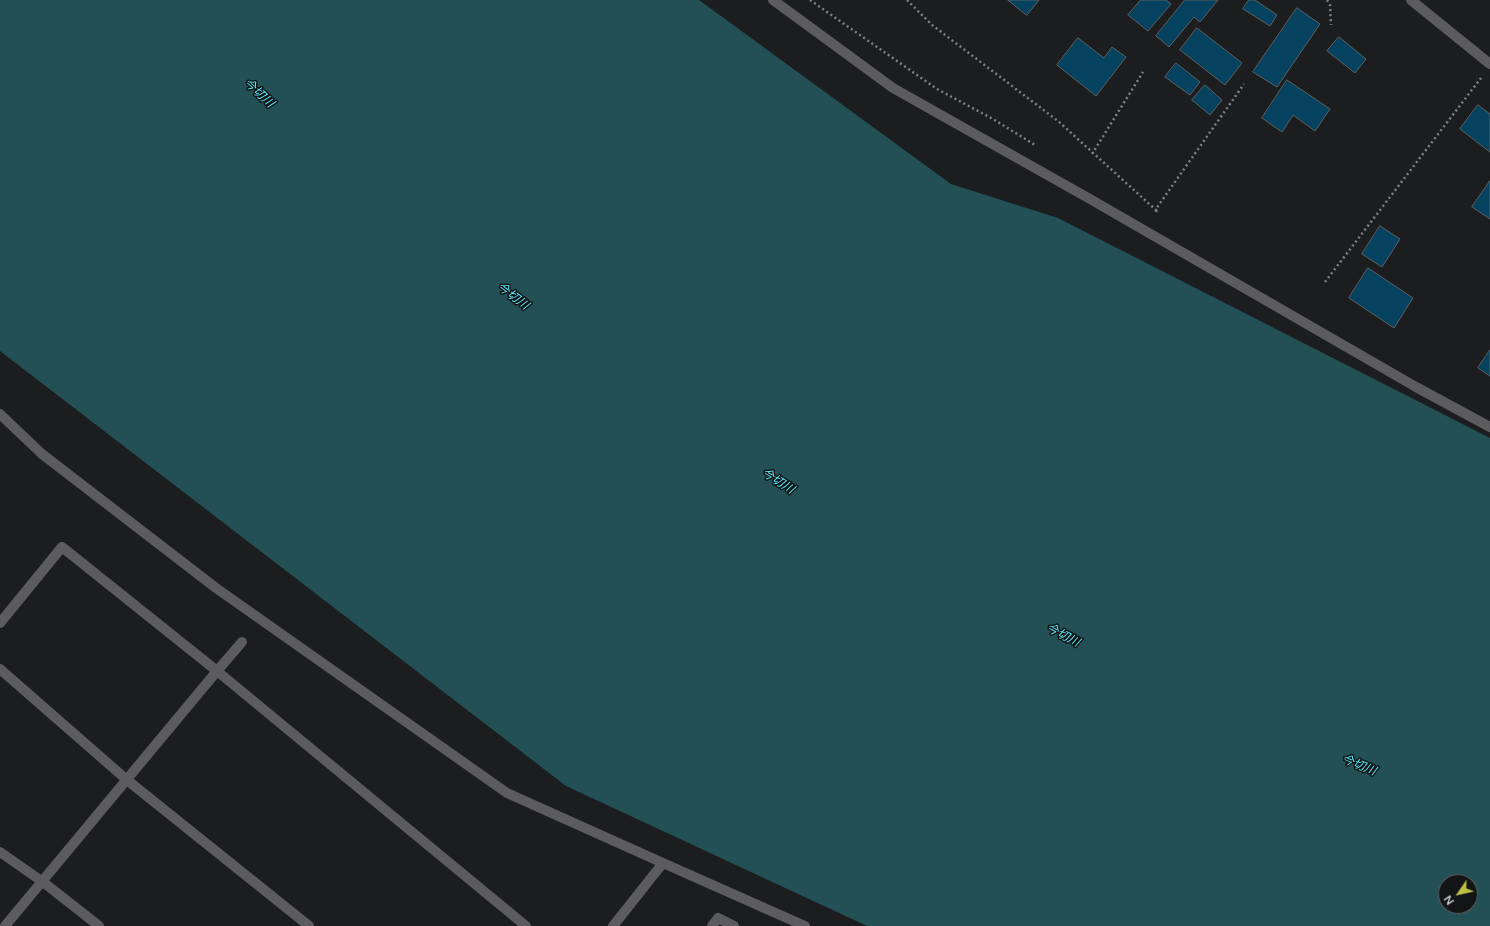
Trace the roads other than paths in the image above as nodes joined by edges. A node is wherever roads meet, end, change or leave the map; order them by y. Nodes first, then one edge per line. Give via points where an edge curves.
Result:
1 (773, 0) edge
2 (1411, 0) edge
3 (1488, 68) edge
4 (0, 414) edge
5 (1490, 427) edge
6 (0, 623) edge
7 (242, 642) dead end
8 (0, 670) edge
9 (217, 671) junction
10 (127, 780) junction
11 (0, 852) edge
12 (663, 863) junction
13 (42, 882) junction
14 (5, 926) edge
15 (99, 926) edge
16 (309, 926) edge
17 (526, 926) edge
18 (613, 926) edge
19 (712, 926) edge
20 (734, 926) edge
21 (805, 926) edge

1 - 5 street via 893,88
2 - 3 street
4 - 12 street via 42,454 216,588 507,793
6 - 9 street via 62,547
7 - 9 street
8 - 10 street
9 - 10 street
9 - 17 street
10 - 13 street
10 - 16 street
11 - 13 street
12 - 18 street
12 - 21 street
13 - 14 street
13 - 15 street
19 - 20 street via 718,918

